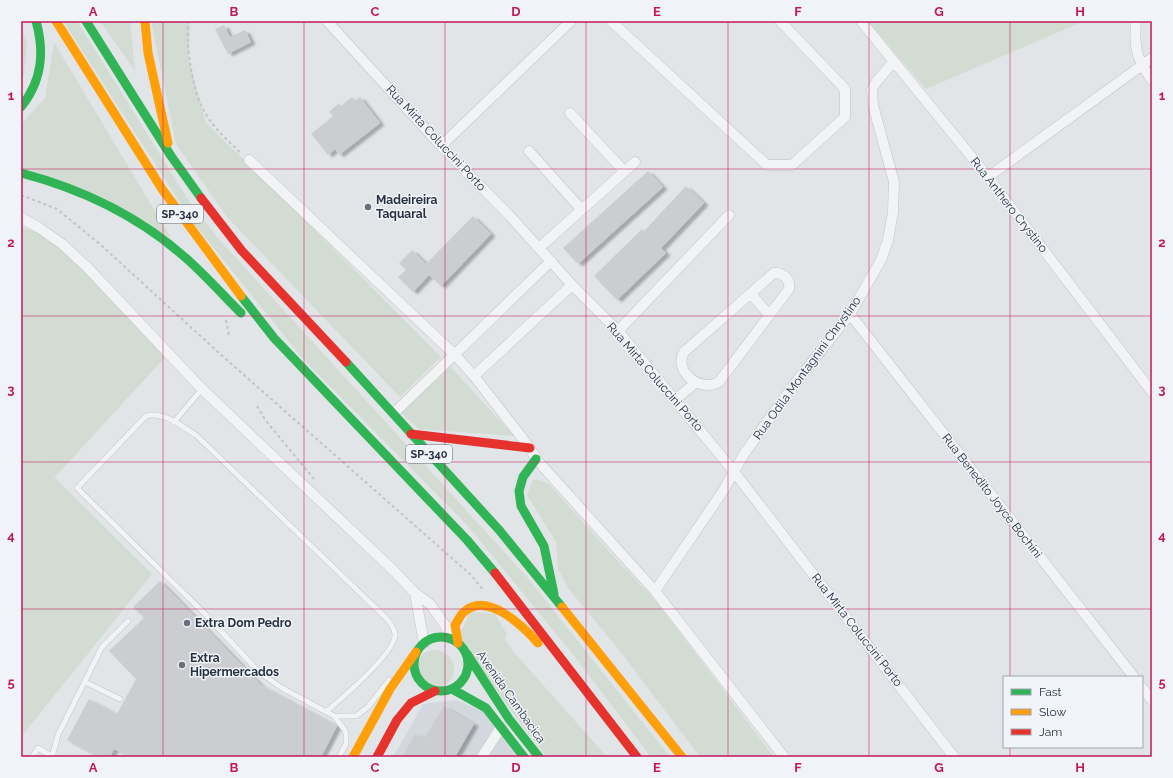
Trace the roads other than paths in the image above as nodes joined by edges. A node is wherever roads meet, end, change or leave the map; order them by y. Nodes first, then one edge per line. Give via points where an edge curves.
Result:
1 (36, 21) edge
2 (56, 21) edge
3 (86, 21) edge
4 (145, 21) edge
5 (327, 21) edge
6 (571, 21) edge
7 (611, 21) edge
8 (780, 21) edge
9 (861, 21) edge
10 (1136, 21) edge
11 (1152, 58) edge
12 (894, 61) junction
13 (1141, 65) junction
14 (1152, 80) edge
15 (21, 107) edge
16 (570, 113) dead end
17 (441, 146) junction
18 (529, 151) dead end
19 (171, 156) junction
20 (249, 160) road end
21 (635, 162) dead end
22 (624, 171) junction
23 (21, 173) edge
24 (988, 177) junction
25 (581, 208) junction
26 (729, 215) dead end
27 (21, 218) edge
28 (539, 248) junction
29 (551, 261) junction
30 (572, 285) junction
31 (751, 294) junction
32 (850, 314) junction
33 (769, 315) junction
34 (618, 331) junction
35 (454, 354) junction
36 (474, 376) junction
37 (695, 383) junction
38 (202, 389) junction
39 (324, 391) junction
40 (1152, 392) edge
41 (675, 400) junction
42 (394, 413) junction
43 (174, 422) junction
44 (411, 434) junction
45 (530, 448) junction
46 (536, 459) junction
47 (735, 472) junction
48 (655, 591) junction
49 (415, 593) junction
50 (554, 596) junction
51 (128, 621) dead end
52 (457, 644) junction
53 (421, 647) junction
54 (404, 667) junction
55 (1133, 676) edge
56 (85, 682) junction
57 (452, 689) junction
58 (1143, 689) edge
59 (435, 691) junction
60 (120, 699) dead end
61 (1152, 700) edge
62 (327, 711) junction
63 (334, 716) junction
64 (500, 727) junction
65 (518, 754) edge
66 (32, 757) edge
67 (52, 757) edge
68 (339, 757) edge
69 (353, 757) edge
70 (377, 757) edge
71 (482, 757) edge
72 (539, 757) edge
73 (634, 757) edge
74 (637, 757) edge
75 (682, 757) edge
76 (784, 757) edge
77 (954, 757) edge

1 - 15 main road via 42,47 41,68
2 - 39 main road, SP-340 via 162,189 274,338
3 - 19 main road, SP-340
4 - 19 main road via 148,53
5 - 17 street, Rua Mirta Coluccini Porto
6 - 17 street
7 - 8 street via 767,165 792,164 845,117 844,88
9 - 12 street, Rua Anthero Crystino
10 - 13 street via 1136,46
11 - 13 street
12 - 24 street, Rua Anthero Crystino
12 - 32 street, Rua Odila Montagnini Chrystino via 872,90 894,182 893,212 881,260
13 - 14 street
13 - 24 street
16 - 22 street
17 - 28 street, Rua Mirta Coluccini Porto
18 - 25 street
19 - 42 main road, SP-340 via 214,217 242,251
20 - 35 street
21 - 22 street
22 - 25 street
23 - 39 main road via 81,194 117,211 171,246
24 - 40 street, Rua Anthero Crystino
25 - 28 street
26 - 34 street
27 - 38 street via 62,244 87,267
28 - 29 street, Rua Mirta Coluccini Porto
29 - 30 street, Rua Mirta Coluccini Porto
29 - 35 street
30 - 34 street, Rua Mirta Coluccini Porto
30 - 36 street
31 - 33 street
31 - 33 street via 774,273 784,275 789,281 789,289
31 - 37 street via 684,352 681,357 682,367
32 - 47 street, Rua Odila Montagnini Chrystino via 793,386 744,454
32 - 55 street, Rua Benedito Joyce Bochini
33 - 37 street via 718,382 707,386
34 - 41 street, Rua Mirta Coluccini Porto
35 - 36 street
35 - 42 street
36 - 45 street
37 - 41 street
38 - 43 lane
38 - 49 street
39 - 74 main road, SP-340 via 467,540 504,583
41 - 47 street, Rua Mirta Coluccini Porto
42 - 44 main road, SP-340
43 - 62 lane via 197,436 392,625 395,635 393,644 362,680
43 - 62 lane via 159,416 146,416 77,485 77,488 205,614 259,672 282,688
44 - 45 main road
44 - 50 main road, SP-340 via 500,531
45 - 46 street
46 - 48 street
46 - 50 main road via 523,476 519,492 521,506 544,546
47 - 48 street, Rua Odila Montagnini Chrystino
47 - 77 street, Rua Mirta Coluccini Porto
48 - 76 street
49 - 52 street via 435,610
49 - 53 street
50 - 75 main road, SP-340
51 - 56 lane via 102,647
52 - 53 main road via 432,638
52 - 57 main road via 468,659 468,668 462,681
52 - 72 main road, Avenida Cambacica
52 - 73 main road via 455,625 463,612 475,606 498,608 534,638
53 - 54 main road
53 - 59 main road via 414,658 416,675 420,683
54 - 63 lane via 356,716
54 - 69 main road
56 - 60 lane
56 - 67 lane via 58,735
57 - 59 main road
57 - 64 main road, Avenida Cambacica via 486,708
58 - 61 street
59 - 70 main road via 411,703 397,720
62 - 63 lane
63 - 68 lane via 346,734 346,744
64 - 65 main road, Avenida Cambacica
64 - 71 street
66 - 67 lane via 38,748

